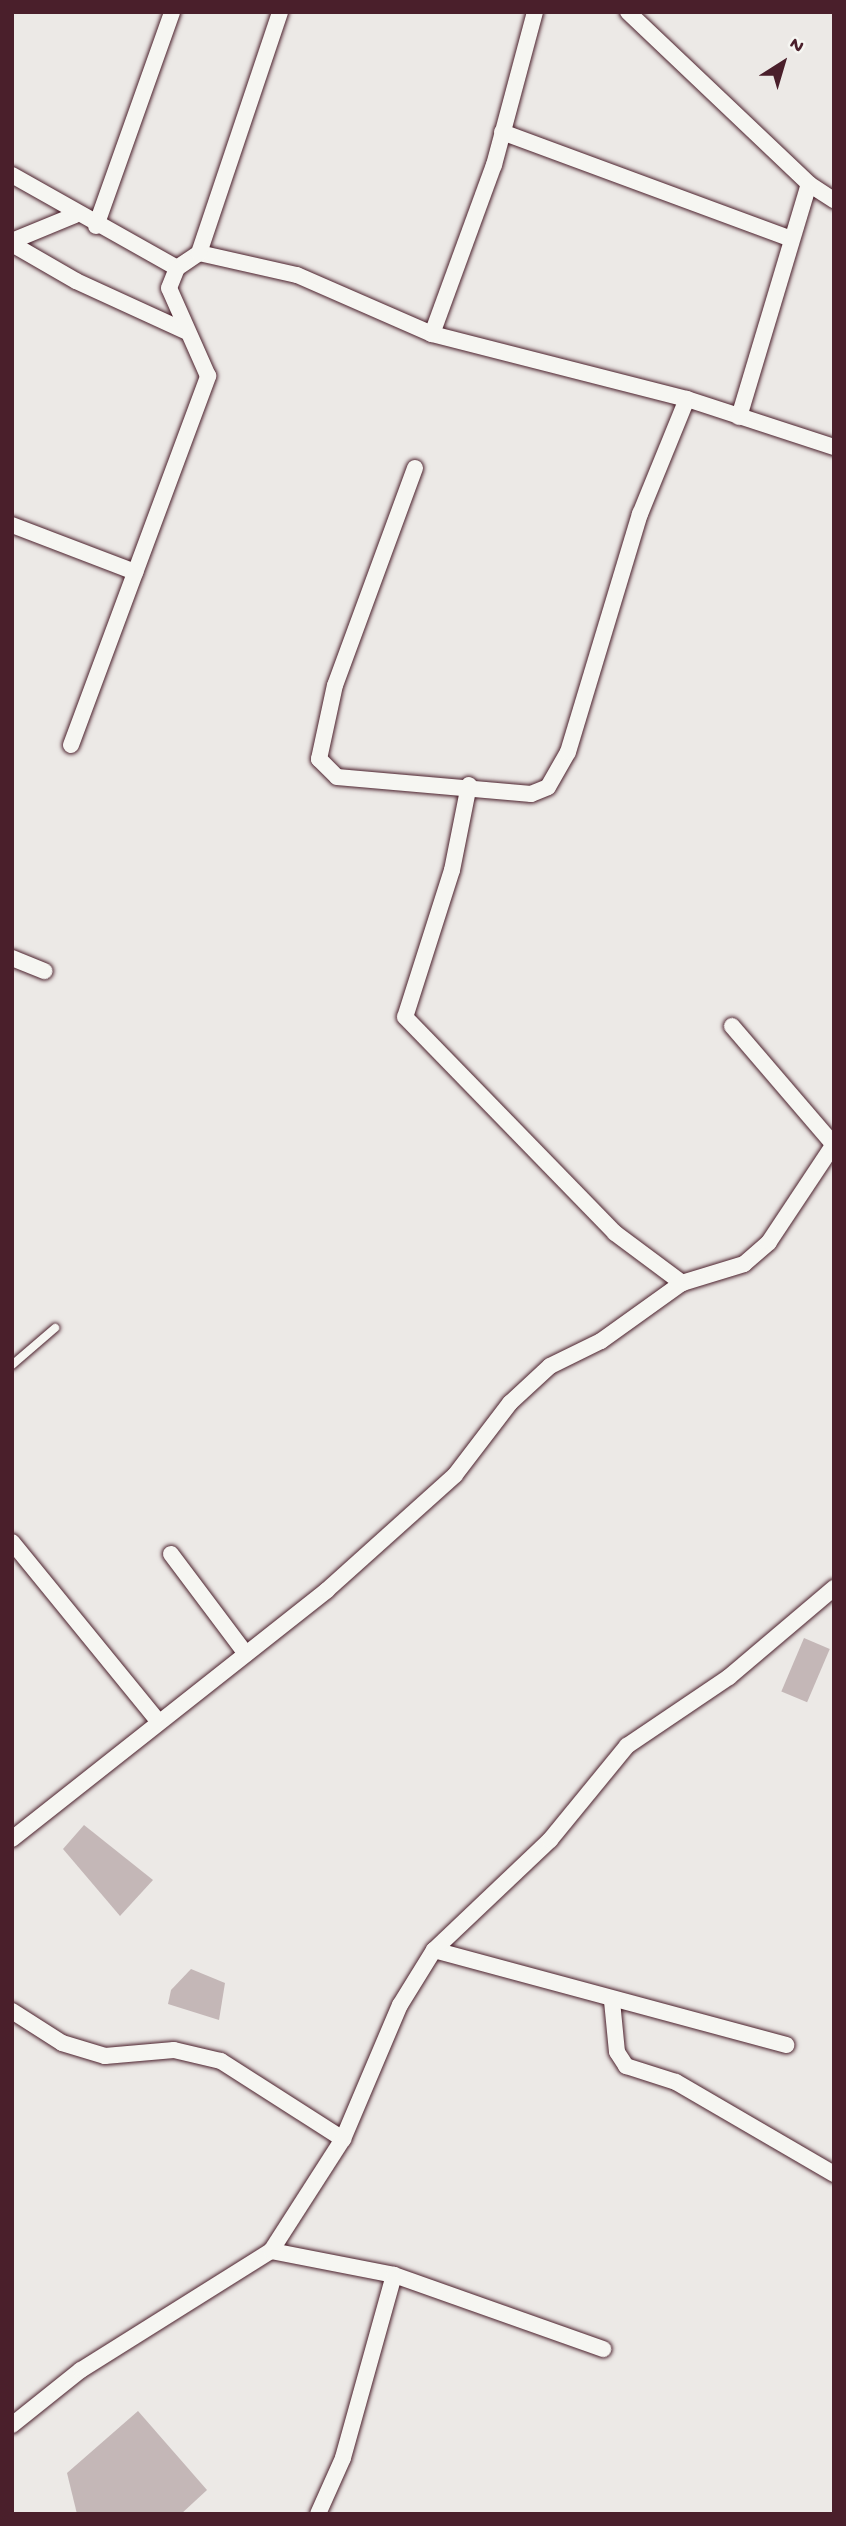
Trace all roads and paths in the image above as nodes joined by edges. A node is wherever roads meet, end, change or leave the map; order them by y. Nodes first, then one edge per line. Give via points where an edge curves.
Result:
1 (172, 12) edge
2 (280, 12) edge
3 (535, 12) edge
4 (628, 12) edge
5 (502, 132) junction
6 (12, 175) edge
7 (809, 184) junction
8 (834, 200) edge
9 (75, 215) junction
10 (96, 226) junction
11 (788, 238) junction
12 (12, 242) edge
13 (199, 253) junction
14 (177, 268) junction
15 (185, 331) junction
16 (432, 334) junction
17 (687, 399) junction
18 (739, 417) junction
19 (834, 447) edge
20 (415, 468) dead end
21 (12, 526) edge
22 (135, 572) junction
23 (71, 745) dead end
24 (469, 785) junction
25 (12, 958) edge
26 (44, 971) dead end
27 (732, 1026) dead end
28 (833, 1145) edge
29 (682, 1283) junction
30 (55, 1328) dead end
31 (12, 1366) edge
32 (12, 1542) edge
33 (171, 1554) dead end
34 (834, 1588) edge
35 (246, 1654) junction
36 (158, 1721) junction
37 (12, 1839) edge
38 (434, 1950) junction
39 (612, 2001) junction
40 (12, 2011) edge
41 (786, 2045) dead end
42 (343, 2139) junction
43 (834, 2174) edge
44 (271, 2251) junction
45 (394, 2275) junction
46 (603, 2349) dead end
47 (12, 2425) edge
48 (318, 2514) edge

1 - 10 street
2 - 13 street
3 - 5 street
4 - 7 street
5 - 11 street
5 - 16 street
6 - 9 street
7 - 8 street
7 - 11 street
9 - 10 street
9 - 12 street
10 - 14 street
11 - 18 street
12 - 15 street via 76,281
13 - 14 street
13 - 16 street via 297,275
14 - 15 street via 169,288
15 - 22 street via 208,376
16 - 17 street
17 - 18 street
17 - 24 street via 639,514 568,752 548,787 531,794
18 - 19 street
20 - 24 street via 335,685 319,760 337,777
21 - 22 street
22 - 23 street
24 - 29 street via 452,870 405,1017 615,1233
25 - 26 street
27 - 28 street
28 - 29 street via 769,1242 744,1264
29 - 35 street via 601,1341 550,1366 510,1403 455,1475
30 - 31 lane
32 - 36 street
33 - 35 street
34 - 38 street via 729,1677 627,1746 541,1850
35 - 36 street
36 - 37 street
38 - 39 street
38 - 42 street via 400,2005
39 - 41 street via 731,2025
39 - 43 street via 617,2052 626,2066 676,2082
40 - 42 street via 62,2043 105,2056 174,2050 220,2061
42 - 44 street
44 - 45 street
44 - 47 street via 82,2370
45 - 46 street
45 - 48 street via 343,2458

